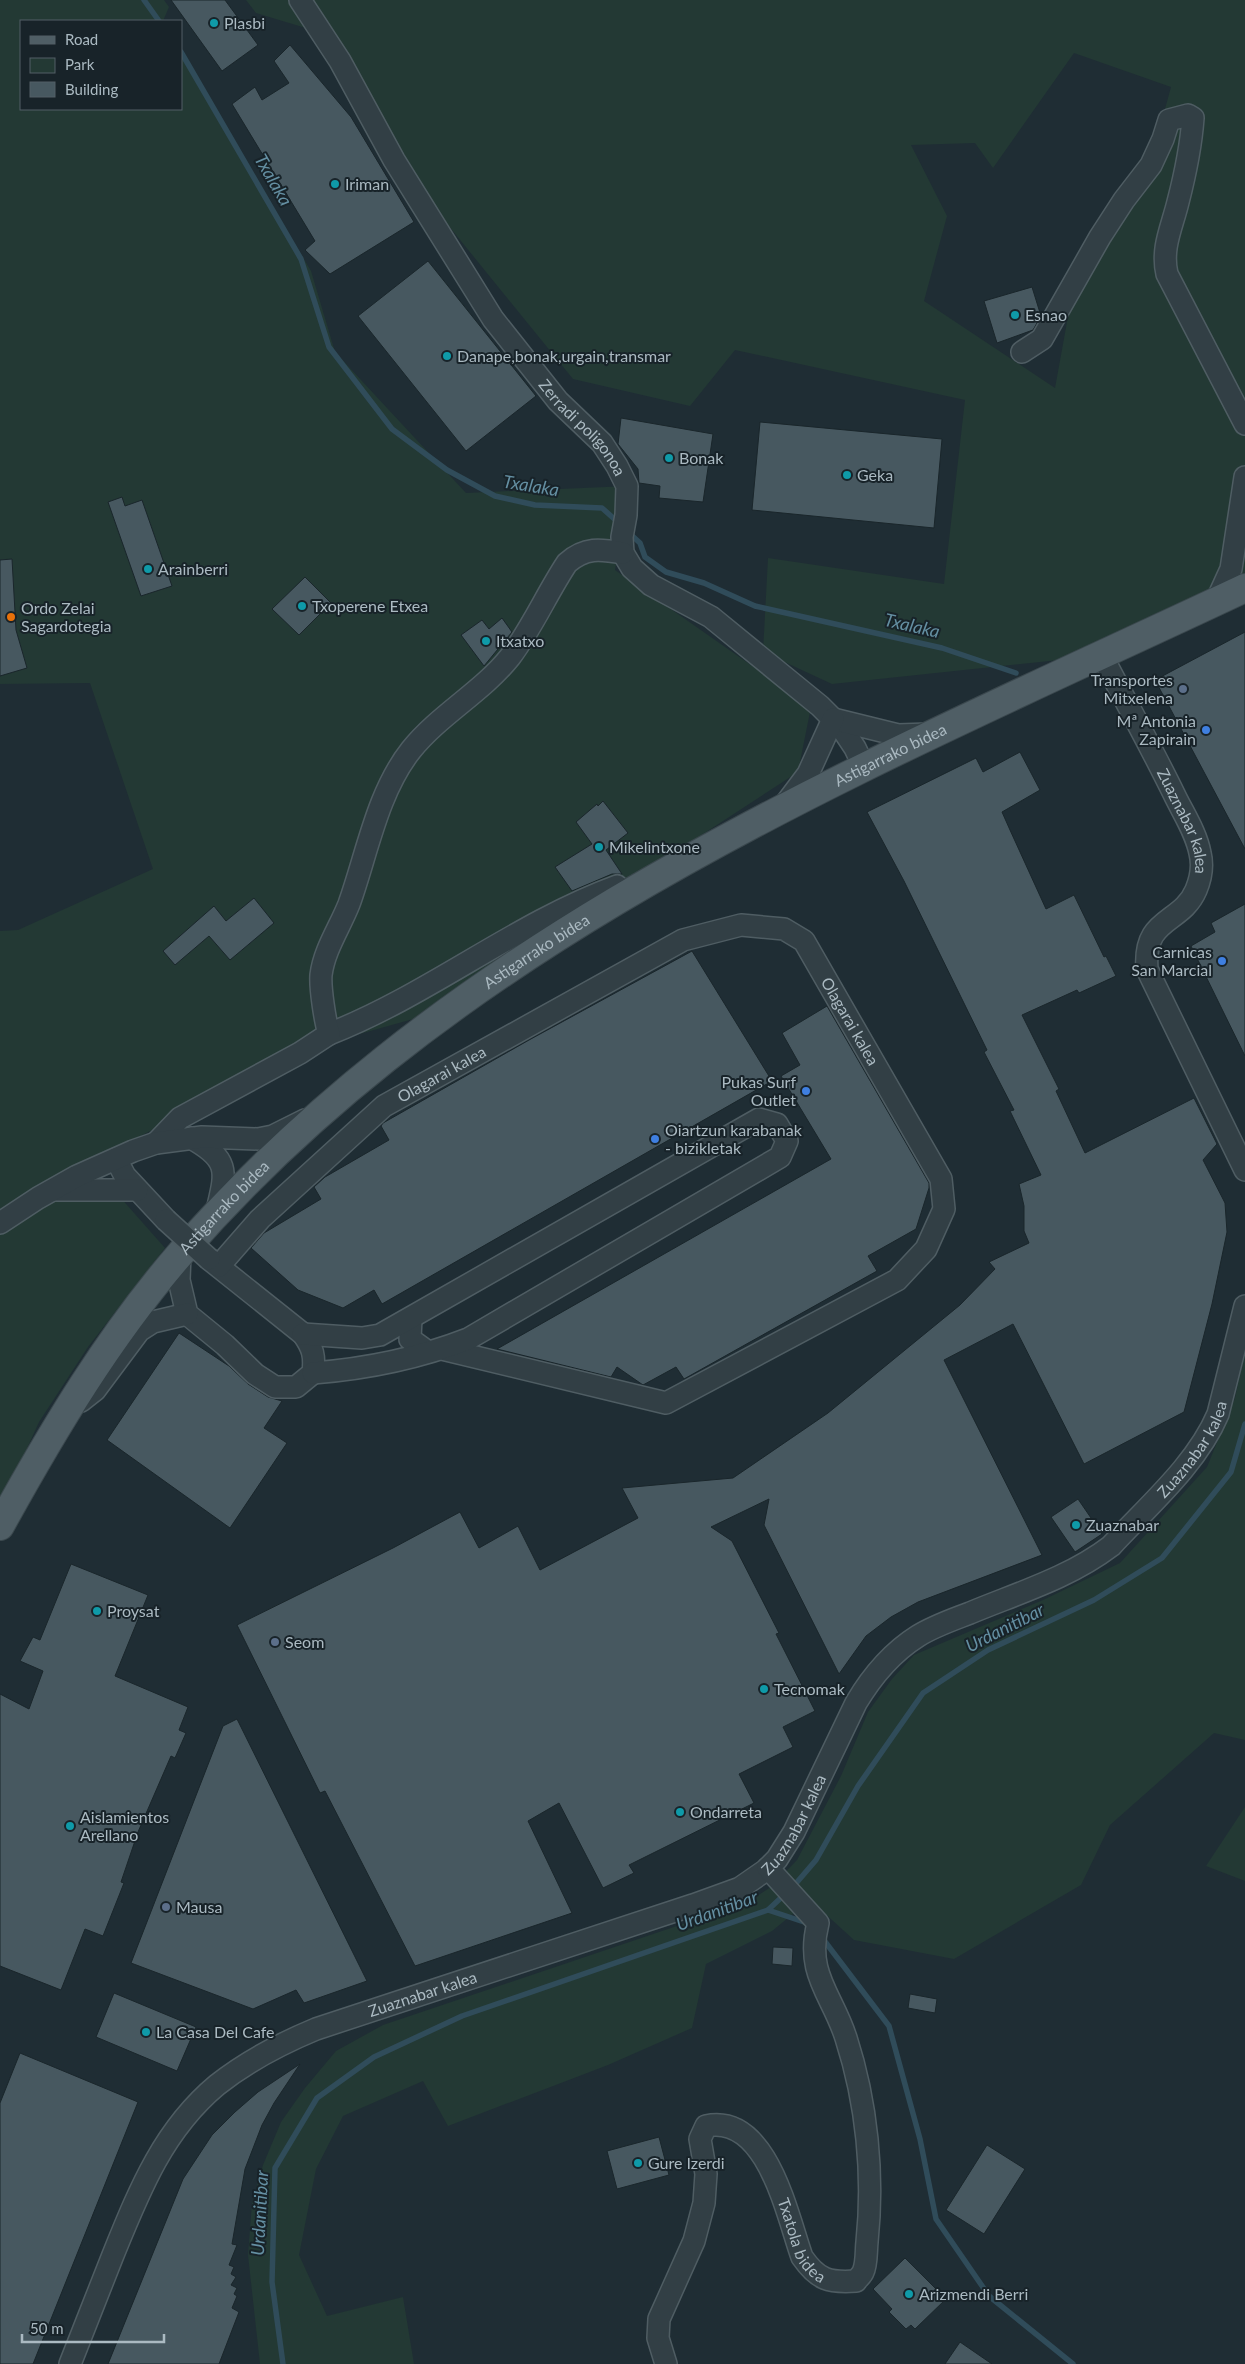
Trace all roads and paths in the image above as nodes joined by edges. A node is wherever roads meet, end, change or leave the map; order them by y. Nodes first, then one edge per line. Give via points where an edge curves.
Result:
1 (300, 0) edge
2 (317, 0) edge
3 (340, 61) junction
4 (1022, 352) dead end
5 (1245, 424) edge
6 (1245, 477) edge
7 (622, 545) junction
8 (1245, 588) edge
9 (1216, 602) junction
10 (1102, 656) junction
11 (833, 720) junction
12 (935, 733) junction
13 (864, 767) junction
14 (784, 806) junction
15 (626, 895) junction
16 (329, 1034) junction
17 (316, 1115) junction
18 (191, 1138) junction
19 (156, 1143) junction
20 (116, 1159) junction
21 (1245, 1170) edge
22 (51, 1190) junction
23 (137, 1190) junction
24 (216, 1215) junction
25 (0, 1223) edge
26 (180, 1254) junction
27 (214, 1262) junction
28 (1245, 1306) edge
29 (187, 1314) junction
30 (411, 1318) junction
31 (303, 1334) junction
32 (435, 1351) junction
33 (313, 1373) junction
34 (65, 1413) junction
35 (0, 1526) edge
36 (773, 1874) junction
37 (70, 2364) edge
38 (666, 2364) edge

1 - 3 street
2 - 3 street
3 - 7 street, Zerradi poligonoa via 394,160 494,319 558,401 602,443 617,466 627,486
4 - 5 street via 1042,339 1100,237 1151,165 1169,120 1188,116 1192,118 1192,135 1164,261 1167,274
6 - 9 street via 1230,569
7 - 11 street via 632,568 651,585 711,617
7 - 16 street via 591,549 577,554 567,563 510,657 436,723 398,769 365,848 321,975
8 - 9 main road, Astigarrako bidea
9 - 10 main road, Astigarrako bidea
10 - 12 main road, Astigarrako bidea
10 - 21 street, Zuaznabar kalea via 1197,842 1199,881 1195,893 1157,928 1148,948 1147,970
11 - 12 street via 898,735
11 - 13 street via 855,748
11 - 14 street via 808,774
12 - 13 main road, Astigarrako bidea
13 - 14 main road, Astigarrako bidea
14 - 15 main road, Astigarrako bidea
15 - 16 street via 618,886 586,897 360,1022
15 - 17 main road, Astigarrako bidea via 467,996
16 - 19 street via 180,1118
17 - 18 street via 273,1136 258,1139
17 - 24 main road, Astigarrako bidea
18 - 19 street
18 - 24 street via 208,1147 222,1164 224,1181
19 - 20 street
20 - 22 street
20 - 23 street
22 - 23 street
22 - 25 street
23 - 27 street, bridge
24 - 26 main road, Astigarrako bidea
26 - 29 street via 180,1280
26 - 34 main road, Astigarrako bidea via 122,1326
27 - 31 street
27 - 32 street, Olagarai kalea via 384,1106 683,940 741,925 784,929 804,941 941,1179 944,1209 926,1249 897,1280 666,1403
28 - 36 street, Zuaznabar kalea via 1218,1414 1194,1456 1111,1546 1096,1558 1065,1575 934,1627 888,1659 856,1703
29 - 33 street via 275,1387 296,1387
29 - 34 street via 152,1322 139,1331 95,1390
30 - 31 street, Olagarai kalea via 380,1335 362,1338
30 - 32 street via 410,1339
30 - 32 street, Olagarai kalea via 759,1119 777,1124 787,1141 780,1157 468,1339
31 - 33 street via 314,1349
32 - 33 street, Olagarai kalea via 342,1371
34 - 35 main road, Astigarrako bidea
36 - 37 street, Zuaznabar kalea via 725,1894 316,2029 272,2048 234,2072 181,2122 153,2163 138,2192
36 - 38 street, Txatola bidea via 818,1923 814,1939 819,1979 835,2008 857,2075 869,2174 870,2218 864,2272 856,2281 827,2281 810,2269 802,2257 771,2166 752,2141 735,2129 716,2124 706,2126 700,2139 706,2174 704,2203 694,2241 659,2319 658,2338

